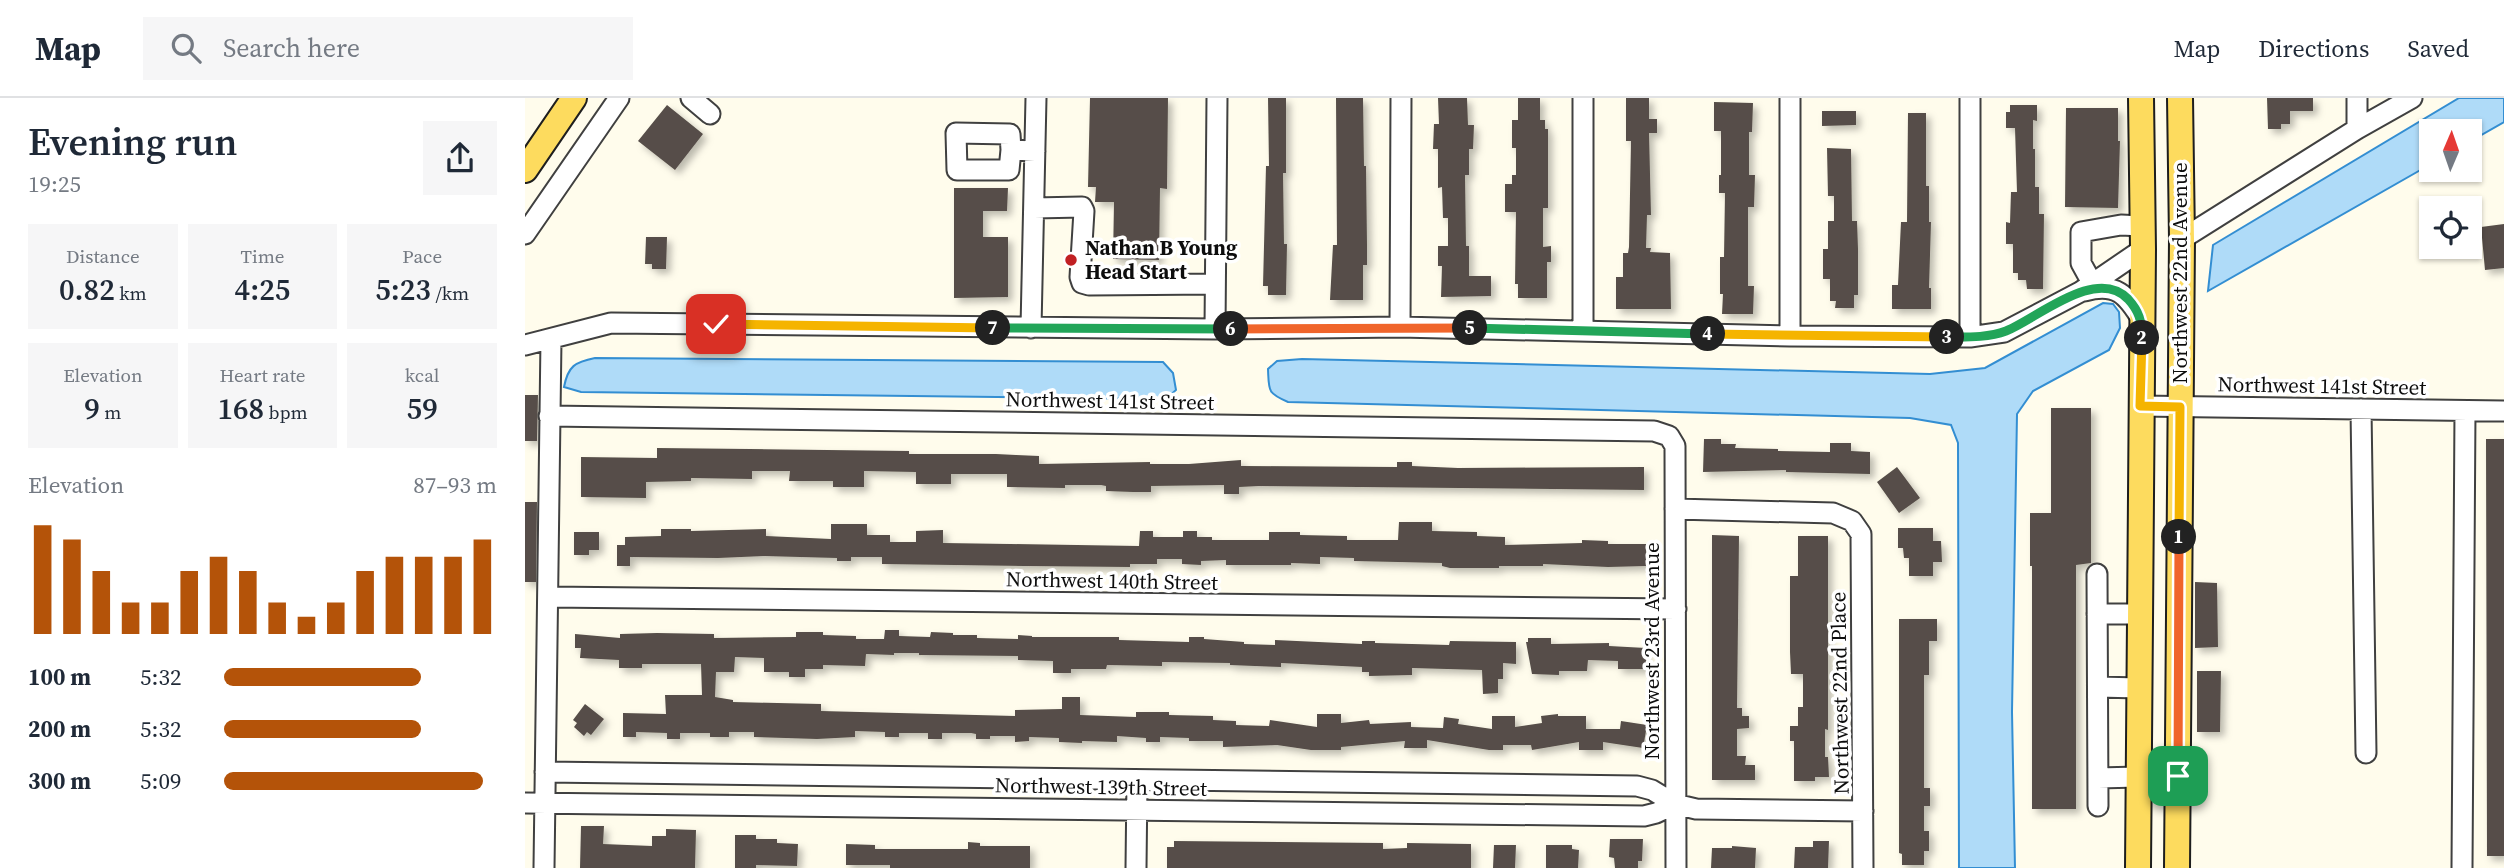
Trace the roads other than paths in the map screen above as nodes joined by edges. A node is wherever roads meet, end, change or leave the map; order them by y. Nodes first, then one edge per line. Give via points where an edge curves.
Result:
1 (574, 98) edge
2 (619, 98) edge
3 (691, 98) edge
4 (1036, 98) edge
5 (1217, 98) edge
6 (1401, 98) edge
7 (1583, 98) edge
8 (1790, 98) edge
9 (1970, 98) edge
10 (2141, 98) edge
11 (2180, 98) edge
12 (2357, 98) edge
13 (2412, 98) edge
14 (710, 114) dead end
15 (2357, 129) junction
16 (1010, 150) dead end
17 (1035, 151) junction
18 (525, 170) edge
19 (1034, 208) junction
20 (525, 234) edge
21 (2142, 237) junction
22 (2182, 239) junction
23 (1215, 284) junction
24 (2086, 288) junction
25 (2142, 320) junction
26 (1401, 327) junction
27 (1031, 328) junction
28 (1215, 329) junction
29 (1583, 330) junction
30 (1790, 336) junction
31 (1971, 337) junction
32 (551, 339) junction
33 (525, 345) edge
34 (2140, 406) junction
35 (2180, 407) junction
36 (2361, 409) junction
37 (2465, 411) junction
38 (2504, 411) edge
39 (549, 416) junction
40 (1669, 436) joint
41 (1675, 509) junction
42 (2097, 574) dead end
43 (548, 597) junction
44 (1676, 610) junction
45 (2097, 614) junction
46 (2139, 614) junction
47 (2098, 687) junction
48 (2139, 688) junction
49 (525, 740) edge
50 (545, 741) junction
51 (2366, 753) dead end
52 (859, 776) junction
53 (2138, 777) junction
54 (2098, 778) junction
55 (538, 779) edge
56 (1137, 779) junction
57 (535, 803) edge
58 (1675, 804) junction
59 (2098, 806) dead end
60 (858, 807) junction
61 (1136, 810) junction
62 (1863, 811) junction
63 (544, 868) edge
64 (1136, 868) edge
65 (1676, 868) edge
66 (1863, 868) edge
67 (2138, 868) edge
68 (2177, 868) edge
69 (2462, 868) edge

1 - 18 main road
2 - 20 street
3 - 14 street
4 - 17 street
5 - 23 street
6 - 26 street
7 - 29 street
8 - 30 street
9 - 31 street
10 - 21 main road, Northwest 22nd Avenue
11 - 22 main road, Northwest 22nd Avenue
12 - 15 street
13 - 15 street
15 - 22 street
16 - 17 street
17 - 19 street
19 - 23 street via 1082,207 1082,283
19 - 27 street
21 - 24 street
21 - 24 street via 2121,225 2081,232
21 - 25 main road, Northwest 22nd Avenue
22 - 35 main road, Northwest 22nd Avenue
23 - 28 street
24 - 25 street via 2117,290
24 - 31 street via 2004,332
25 - 34 main road, Northwest 22nd Avenue
26 - 28 street
26 - 29 street
27 - 28 street
27 - 32 street via 611,323
29 - 30 street
30 - 31 street
32 - 33 street
32 - 39 street
34 - 35 street, Northwest 141st Street
34 - 46 main road, Northwest 22nd Avenue
35 - 36 street, Northwest 141st Street
35 - 68 main road, Northwest 22nd Avenue
36 - 37 street, Northwest 141st Street
36 - 51 street
37 - 38 street, Northwest 141st Street
37 - 69 street
39 - 40 street, Northwest 141st Street via 1654,431
39 - 43 street
40 - 41 street, Northwest 23rd Avenue via 1675,446
41 - 44 street, Northwest 23rd Avenue
41 - 62 street, Northwest 22nd Place via 1833,513 1851,521 1861,534
42 - 45 street
43 - 44 street, Northwest 140th Street
43 - 50 street
44 - 58 street, Northwest 23rd Avenue
45 - 46 street
45 - 47 street
46 - 48 main road, Northwest 22nd Avenue
47 - 48 street
47 - 54 street
48 - 53 main road, Northwest 22nd Avenue
49 - 50 street
50 - 55 street
52 - 55 street, Northwest 139th Street
52 - 56 street, Northwest 139th Street
52 - 60 street
53 - 54 street
53 - 67 main road, Northwest 22nd Avenue
54 - 59 street
55 - 57 street
56 - 58 street, Northwest 139th Street via 1637,786
56 - 61 street
57 - 60 street, Northwest 139th Street
57 - 63 street
58 - 61 street, Northwest 139th Street via 1644,816
58 - 62 street, Northwest 139th Street
58 - 65 street, Northwest 23rd Avenue
60 - 61 street, Northwest 139th Street
61 - 64 street
62 - 66 street, Northwest 22nd Place

